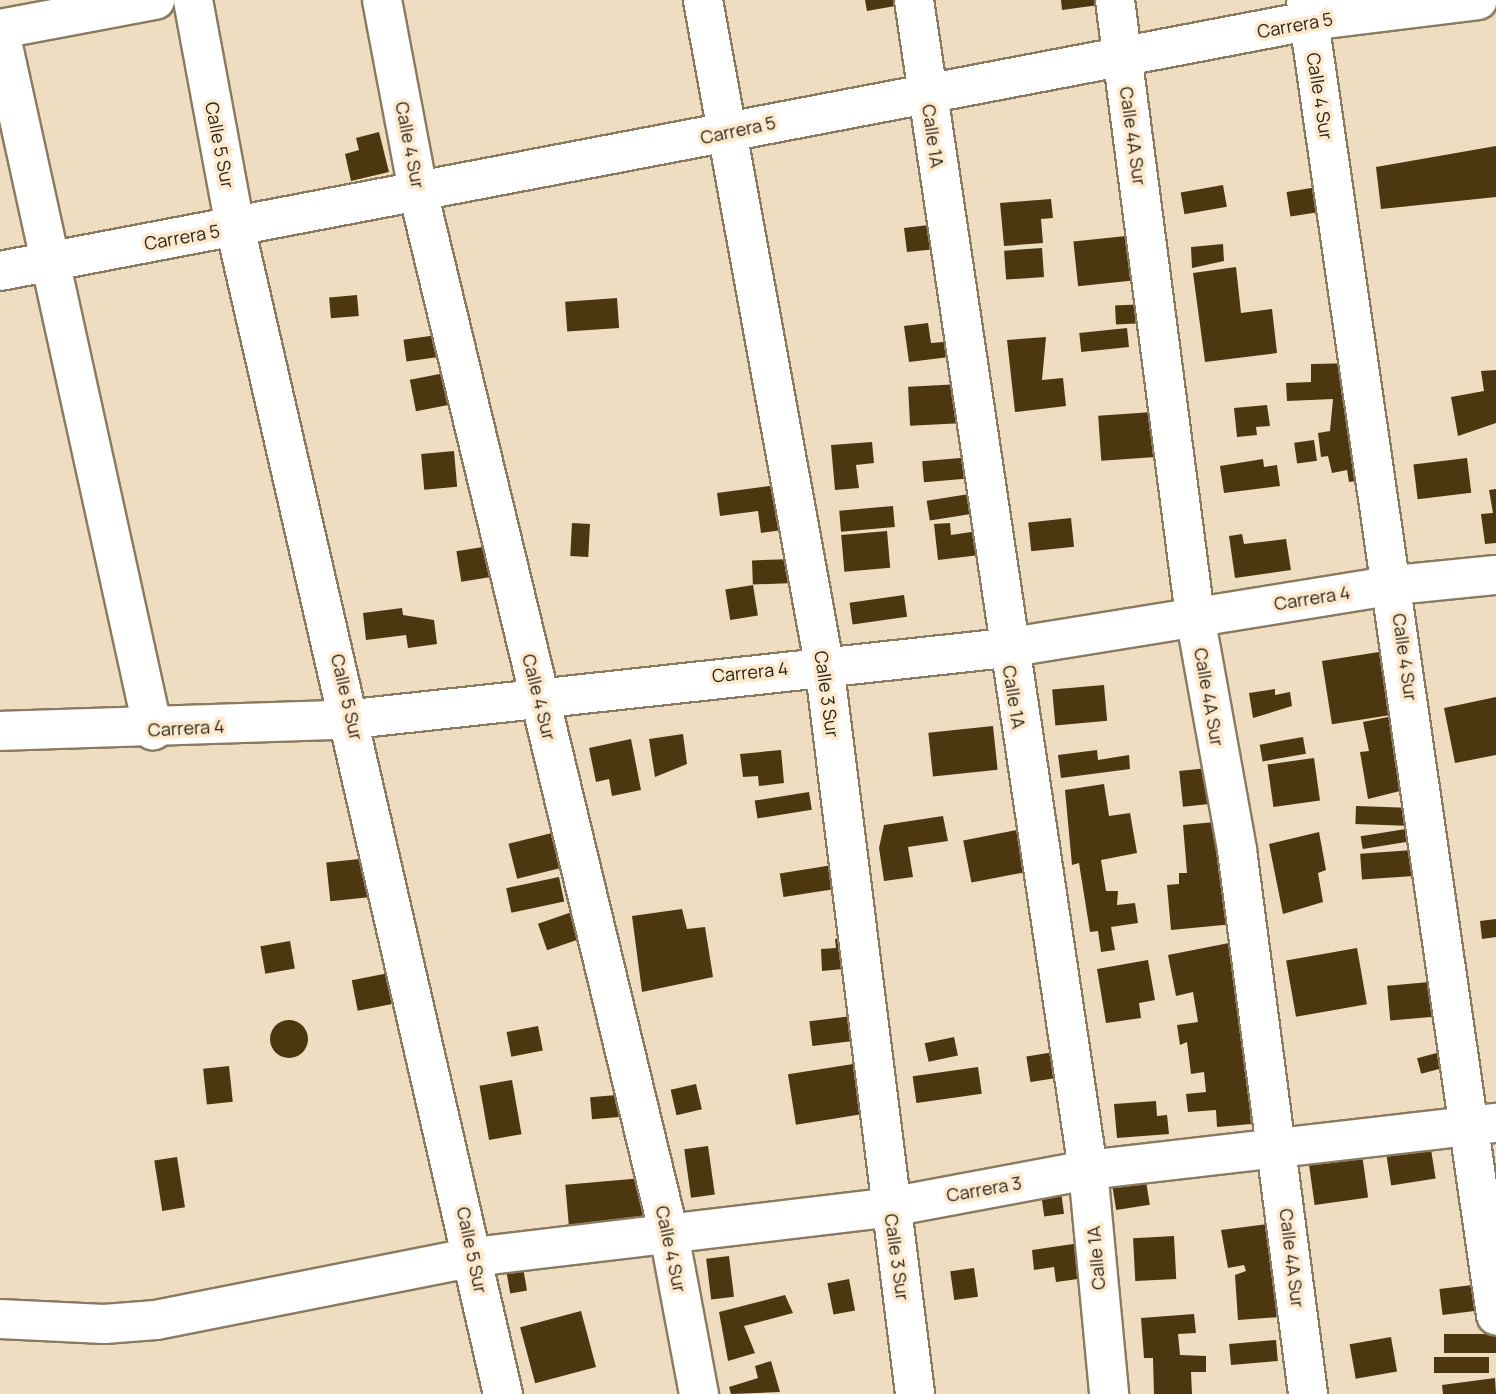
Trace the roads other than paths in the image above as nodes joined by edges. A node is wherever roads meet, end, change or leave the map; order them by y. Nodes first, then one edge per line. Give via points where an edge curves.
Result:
1 (155, 0) edge
2 (193, 0) edge
3 (382, 0) edge
4 (704, 0) edge
5 (914, 0) edge
6 (1115, 0) edge
7 (1479, 0) edge
8 (1307, 11) edge
9 (0, 31) edge
10 (1122, 58) junction
11 (927, 92) junction
12 (730, 132) junction
13 (419, 196) junction
14 (235, 227) junction
15 (46, 262) junction
16 (0, 271) edge
17 (1496, 575) edge
18 (1395, 585) junction
19 (1195, 616) junction
20 (1006, 648) junction
21 (824, 664) junction
22 (538, 694) junction
23 (353, 719) junction
24 (153, 730) junction
25 (0, 732) edge
26 (1484, 1125) edge
27 (1277, 1150) junction
28 (1088, 1170) junction
29 (890, 1207) junction
30 (669, 1234) junction
31 (473, 1257) junction
32 (1496, 1315) edge
33 (0, 1319) edge
34 (503, 1394) edge
35 (699, 1394) edge
36 (915, 1394) edge
37 (1109, 1394) edge
38 (1308, 1394) edge

1 - 9 street
2 - 14 street, Calle 5 Sur
3 - 13 street, Calle 4 Sur
4 - 12 street, Calle 3 Sur
5 - 11 street, Calle 1A
6 - 10 street, Calle 4A Sur
7 - 8 street, Carrera 5
8 - 10 street, Carrera 5
8 - 18 street, Calle 4 Sur
9 - 15 street
10 - 11 street, Carrera 5
10 - 19 street, Calle 4A Sur
11 - 12 street, Carrera 5
11 - 20 street, Calle 1A
12 - 13 street, Carrera 5
12 - 21 street, Calle 3 Sur
13 - 14 street, Carrera 5
13 - 22 street, Calle 4 Sur
14 - 15 street, Carrera 5
14 - 23 street, Calle 5 Sur
15 - 16 street, Carrera 5
15 - 24 street
17 - 18 street, Carrera 4
18 - 19 street, Carrera 4
18 - 26 street, Calle 4 Sur
19 - 20 street, Carrera 4
19 - 27 street, Calle 4A Sur via 1237,850
20 - 21 street, Carrera 4
20 - 28 street, Calle 1A
21 - 22 street, Carrera 4
21 - 29 street, Calle 3 Sur
22 - 23 street, Carrera 4
22 - 30 street, Calle 4 Sur
23 - 24 street, Carrera 4
23 - 31 street, Calle 5 Sur
24 - 25 street, Carrera 4
26 - 27 street, Carrera 3
26 - 32 street, Calle 4 Sur
27 - 28 street, Carrera 3
27 - 38 street, Calle 4A Sur
28 - 29 street, Carrera 3
28 - 37 street, Calle 1A
29 - 30 street, Carrera 3
29 - 36 street, Calle 3 Sur
30 - 31 street, Carrera 3
30 - 35 street, Calle 4 Sur
31 - 33 street, Carrera 3 via 156,1320
31 - 34 street, Calle 5 Sur

